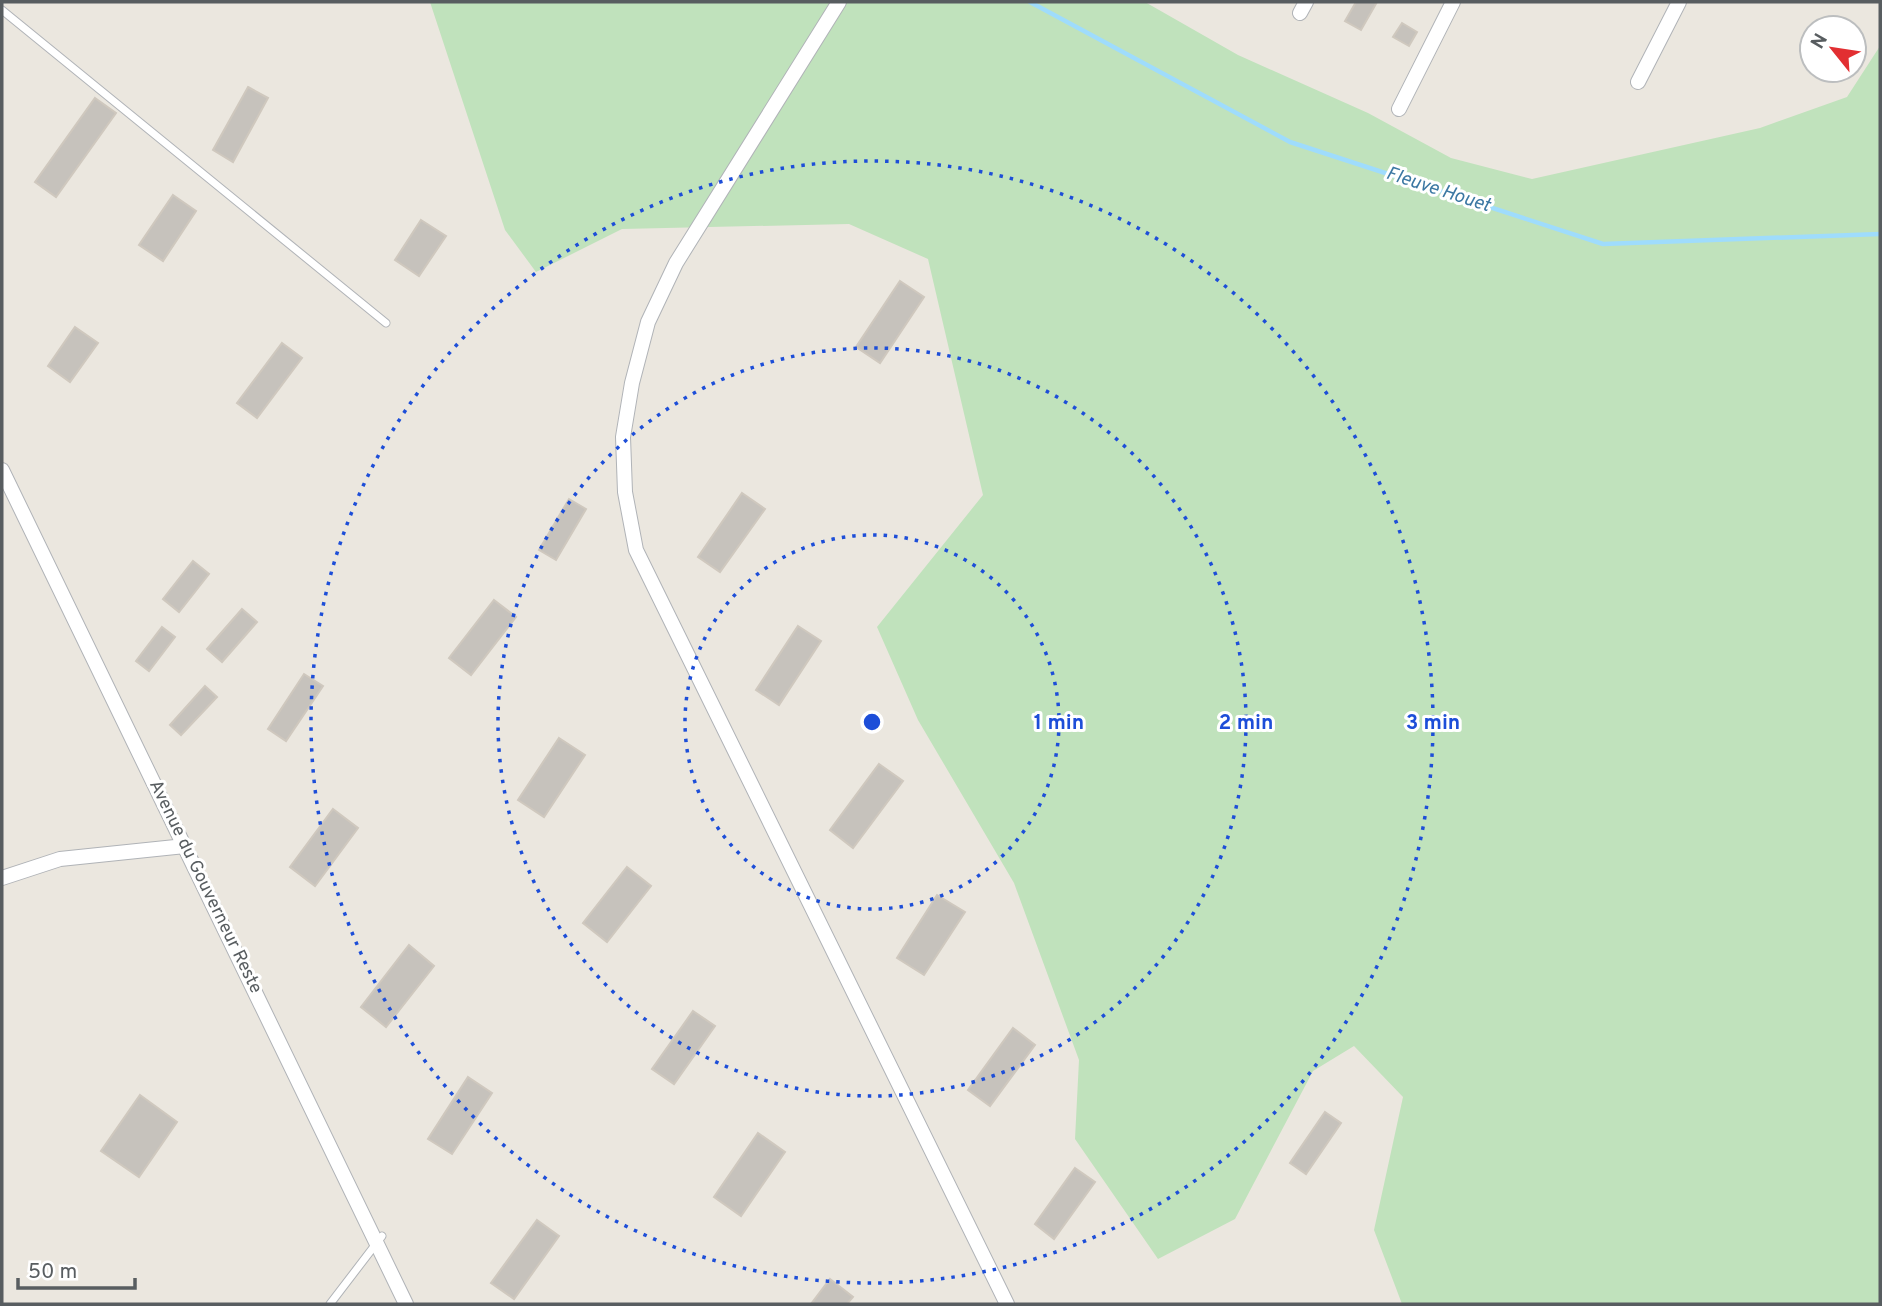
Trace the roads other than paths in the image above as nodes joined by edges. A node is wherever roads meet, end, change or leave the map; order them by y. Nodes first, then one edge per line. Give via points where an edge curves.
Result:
1 (839, 2) edge
2 (1453, 2) edge
3 (1679, 2) edge
4 (2, 10) edge
5 (1638, 82) dead end
6 (1399, 109) dead end
7 (386, 323) dead end
8 (2, 470) edge
9 (185, 846) junction
10 (2, 878) edge
11 (382, 1236) dead end
12 (330, 1304) edge
13 (406, 1304) edge
14 (1007, 1304) edge

1 - 14 street via 676,263 648,322 623,437 625,492 636,550
2 - 6 street
3 - 5 street
4 - 7 lane
8 - 9 street, Avenue du Gouverneur Reste
9 - 10 street via 68,858
9 - 13 street, Avenue du Gouverneur Reste
11 - 12 lane

